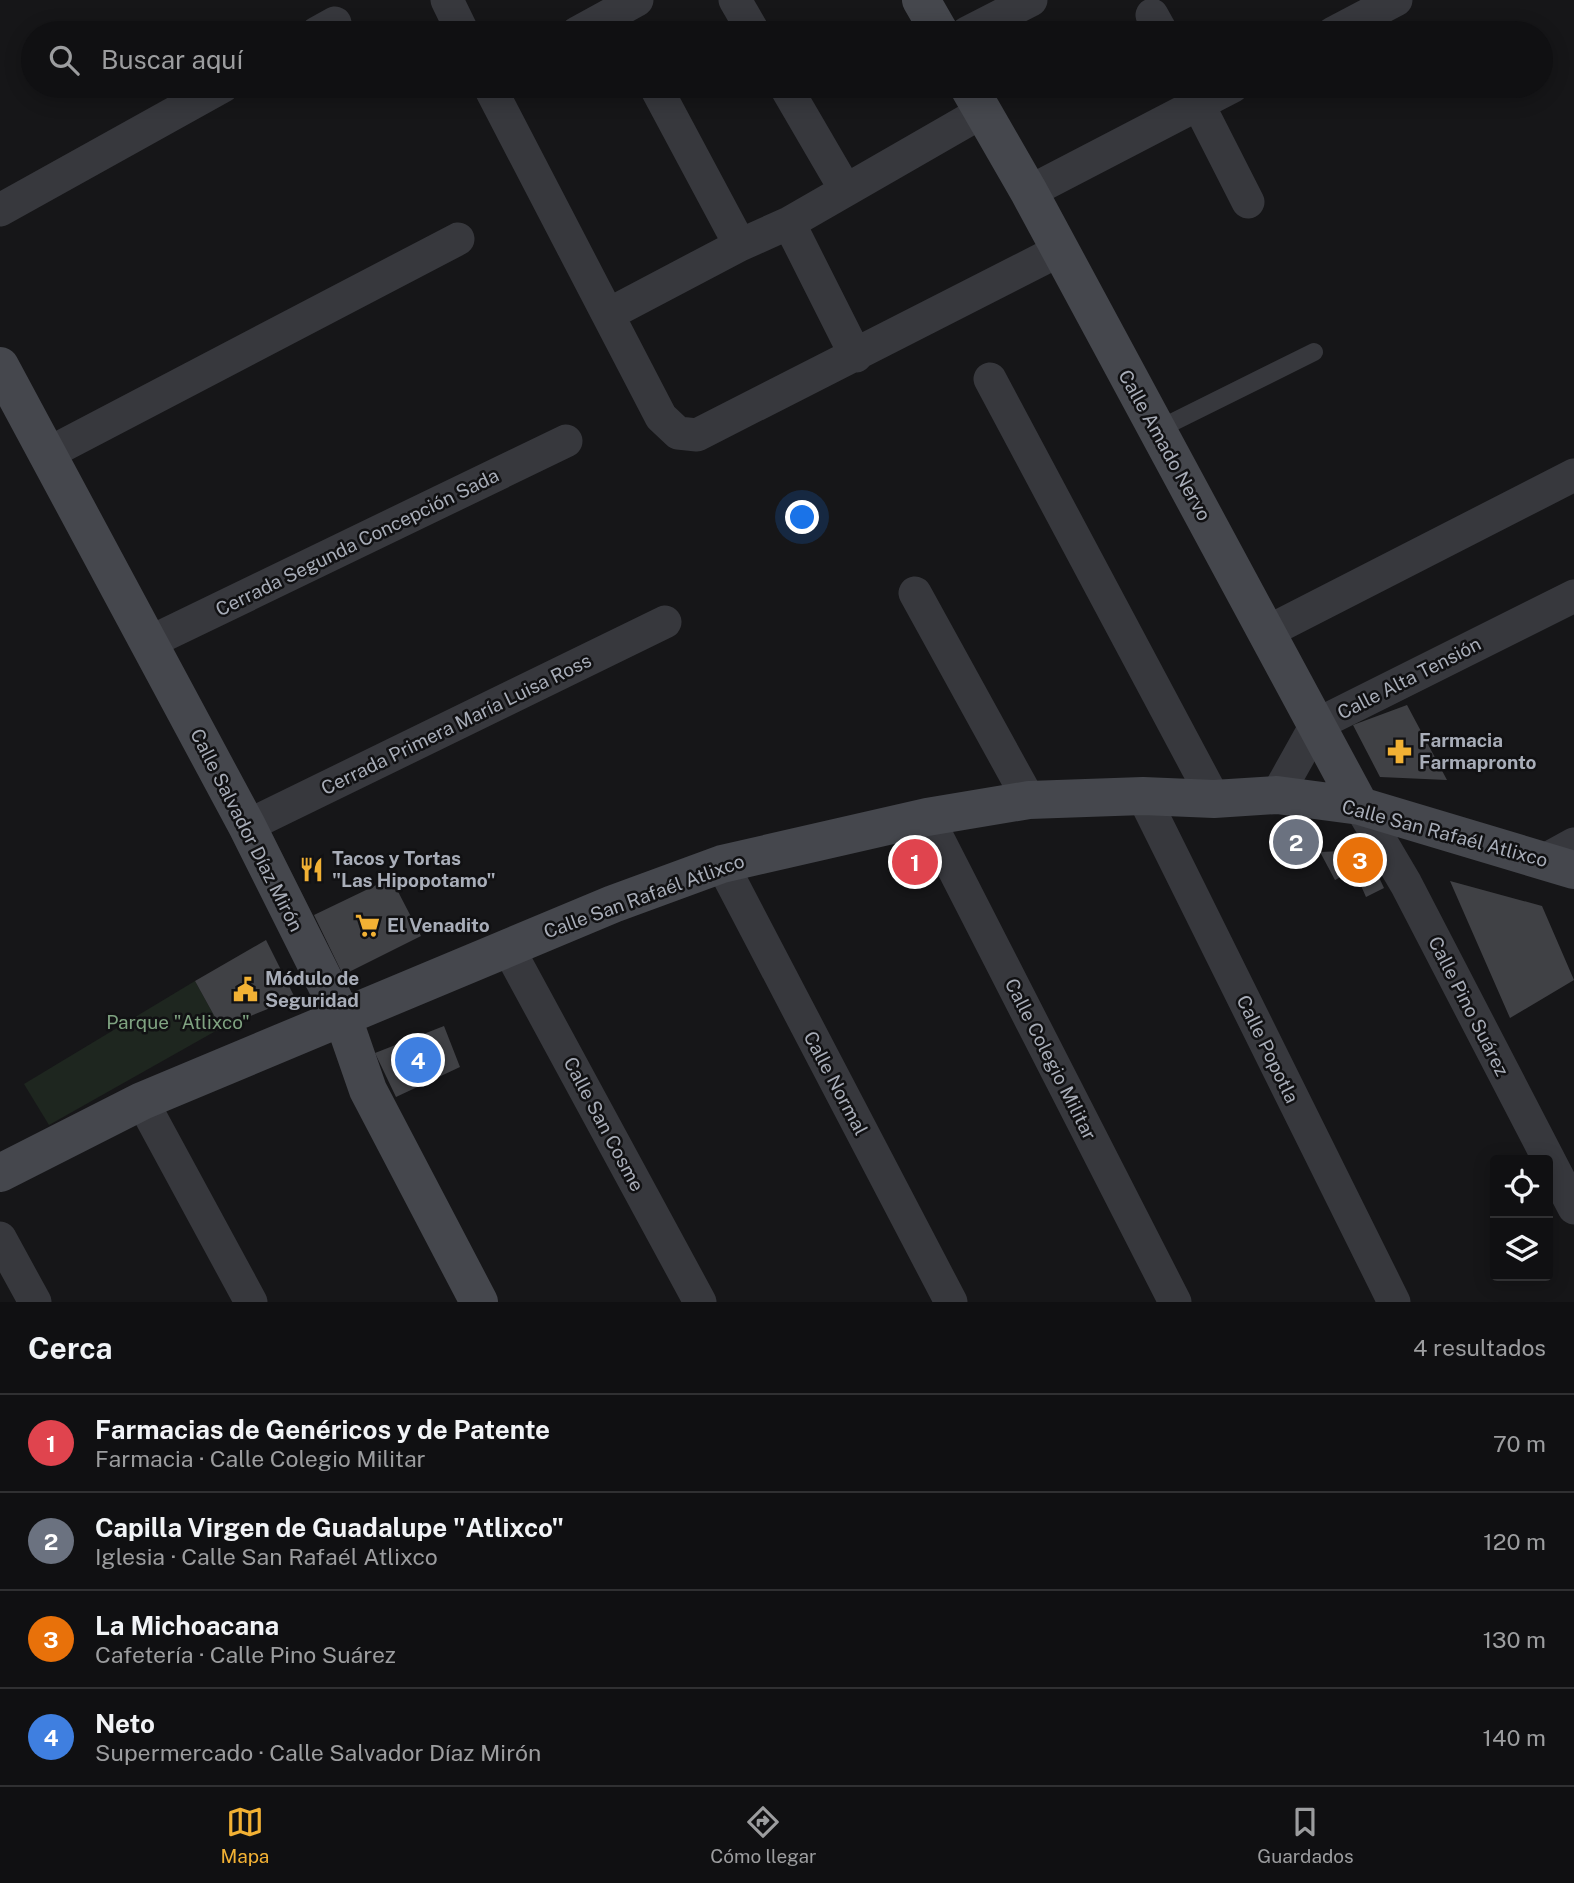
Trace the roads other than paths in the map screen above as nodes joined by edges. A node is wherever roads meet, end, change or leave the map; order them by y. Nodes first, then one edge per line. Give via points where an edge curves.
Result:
1 (447, 0) edge
2 (735, 0) edge
3 (921, 0) edge
4 (1396, 0) edge
5 (1015, 4) edge
6 (457, 21) edge
7 (747, 21) edge
8 (933, 21) edge
9 (987, 21) edge
10 (1356, 21) edge
11 (202, 98) edge
12 (495, 98) edge
13 (660, 98) edge
14 (792, 98) edge
15 (1189, 98) edge
16 (1196, 98) edge
17 (975, 99) edge
18 (845, 189) junction
19 (1029, 192) junction
20 (1248, 202) dead end
21 (0, 211) edge
22 (789, 223) junction
23 (458, 239) dead end
24 (740, 245) junction
25 (1060, 250) junction
26 (609, 314) junction
27 (1314, 352) dead end
28 (856, 356) junction
29 (0, 366) edge
30 (990, 379) dead end
31 (1157, 430) junction
32 (566, 441) dead end
33 (47, 454) junction
34 (1574, 475) edge
35 (915, 593) dead end
36 (1574, 596) edge
37 (665, 622) dead end
38 (1267, 632) junction
39 (148, 643) junction
40 (1316, 725) junction
41 (1277, 795) junction
42 (1143, 796) junction
43 (1214, 799) junction
44 (1029, 800) junction
45 (1360, 806) junction
46 (927, 817) junction
47 (247, 826) junction
48 (1564, 858) edge
49 (722, 864) junction
50 (508, 946) junction
51 (343, 1018) junction
52 (142, 1101) junction
53 (0, 1173) edge
54 (1574, 1208) edge
55 (0, 1238) edge
56 (35, 1302) edge
57 (251, 1302) edge
58 (480, 1302) edge
59 (699, 1302) edge
60 (951, 1302) edge
61 (1175, 1302) edge
62 (1394, 1302) edge

1 - 6 street
2 - 7 street
3 - 8 street
4 - 10 street
5 - 9 street
11 - 21 street
12 - 26 street
13 - 24 street
14 - 18 street
15 - 19 street
16 - 20 street
17 - 18 street
17 - 19 street, Calle Amado Nervo
18 - 22 street
19 - 25 street, Calle Amado Nervo
22 - 24 street
22 - 28 street
23 - 33 street
24 - 26 street
25 - 28 street
25 - 31 street, Calle Amado Nervo
26 - 28 street via 661,417 677,433 696,435
27 - 31 lane
29 - 33 street, Calle Salvador Díaz Mirón
30 - 43 street
31 - 38 street, Calle Amado Nervo
32 - 39 street, Cerrada Segunda Concepción Sada
33 - 39 street, Calle Salvador Díaz Mirón
34 - 38 street
35 - 44 street
36 - 40 street, Calle Alta Tensión
37 - 47 street, Cerrada Primera María Luisa Ross
38 - 40 street, Calle Amado Nervo
39 - 47 street, Calle Salvador Díaz Mirón
40 - 41 street, Calle Alta Tensión
40 - 45 street, Calle Amado Nervo
41 - 43 street, Calle San Rafaél Atlixco
41 - 45 street, Calle San Rafaél Atlixco
42 - 43 street, Calle San Rafaél Atlixco
42 - 44 street, Calle San Rafaél Atlixco
42 - 62 street, Calle Popotla
44 - 46 street, Calle San Rafaél Atlixco
45 - 48 street, Calle San Rafaél Atlixco
45 - 54 street, Calle Pino Suárez via 1406,884
46 - 49 street, Calle San Rafaél Atlixco
46 - 61 street, Calle Colegio Militar
47 - 51 street, Calle Salvador Díaz Mirón
49 - 50 street, Calle San Rafaél Atlixco
49 - 60 street, Calle Normal
50 - 51 street, Calle San Rafaél Atlixco
50 - 59 street, Calle San Cosme
51 - 52 street, Calle San Rafaél Atlixco
51 - 58 street, Calle Salvador Díaz Mirón via 368,1090
52 - 53 street, Calle San Rafaél Atlixco
52 - 57 street
55 - 56 street

